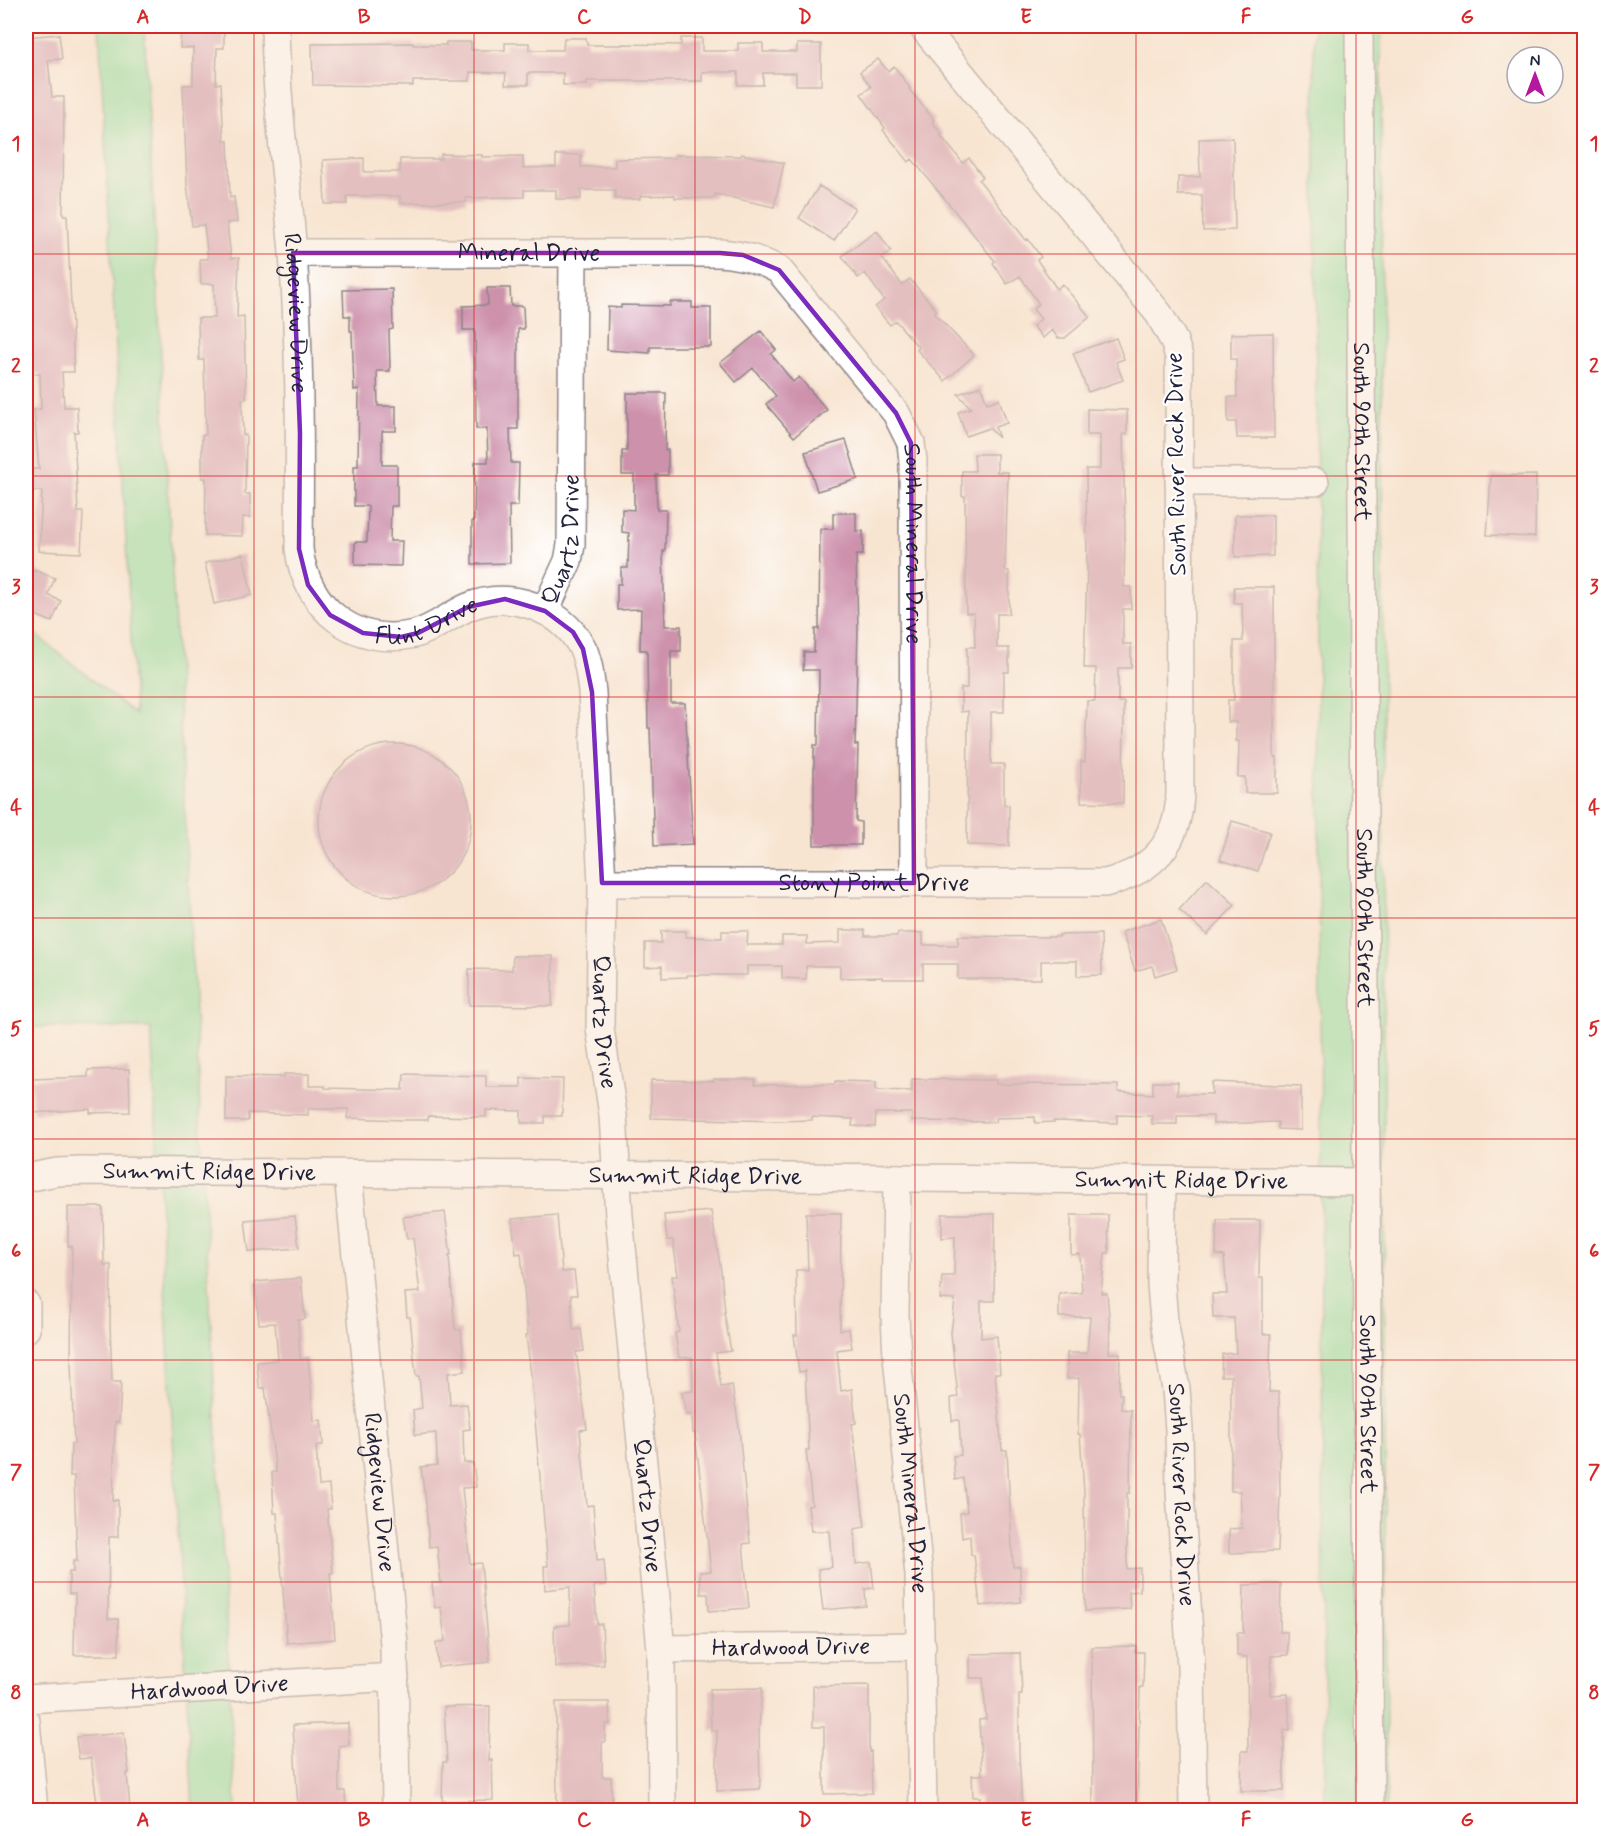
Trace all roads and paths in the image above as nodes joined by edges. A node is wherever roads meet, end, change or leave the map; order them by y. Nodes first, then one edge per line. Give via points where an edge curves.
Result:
1 (275, 26) edge
2 (922, 26) edge
3 (1359, 26) edge
4 (293, 253) junction
5 (573, 254) junction
6 (763, 261) joint
7 (1179, 482) junction
8 (1315, 482) dead end
9 (316, 599) joint
10 (545, 611) junction
11 (1142, 870) joint
12 (602, 883) junction
13 (914, 883) junction
14 (348, 1174) junction
15 (616, 1176) junction
16 (26, 1178) edge
17 (897, 1178) junction
18 (1162, 1181) junction
19 (1366, 1182) junction
20 (26, 1304) edge
21 (26, 1329) edge
22 (922, 1646) junction
23 (661, 1648) junction
24 (395, 1677) junction
25 (26, 1699) edge
26 (26, 1721) edge
27 (34, 1810) edge
28 (396, 1810) edge
29 (662, 1810) edge
30 (924, 1810) edge
31 (1193, 1810) edge
32 (1370, 1810) edge

1 - 4 street, Ridgeview Drive via 276,79
2 - 7 street, South River Rock Drive via 1168,329 1179,357
3 - 19 street, South 90th Street
4 - 5 street, Mineral Drive
4 - 9 street, Ridgeview Drive via 300,421 299,549 301,568
5 - 6 street, Mineral Drive via 720,253
5 - 10 street, Quartz Drive via 571,545 568,561
6 - 13 street, South Mineral Drive via 779,270 896,413 911,443
7 - 8 street
7 - 11 street, South River Rock Drive via 1180,805 1170,837
9 - 10 street, Flint Drive via 346,626 363,633 401,637 486,601 523,601
10 - 12 street, Quartz Drive via 573,632 588,669
11 - 13 street, Stony Point Drive via 1105,883
12 - 13 street, Stony Point Drive
12 - 15 street, Quartz Drive via 600,1028 613,1115
14 - 15 street, Summit Ridge Drive
14 - 16 street, Summit Ridge Drive via 81,1171
14 - 24 street, Ridgeview Drive
15 - 17 street, Summit Ridge Drive
15 - 23 street, Quartz Drive
17 - 18 street, Summit Ridge Drive
17 - 22 street, South Mineral Drive via 897,1357 919,1575
18 - 19 street, Summit Ridge Drive
18 - 31 street, South River Rock Drive via 1161,1284 1179,1430 1191,1666
19 - 32 street, South 90th Street
20 - 21 street
22 - 23 street, Hardwood Drive
22 - 30 street, South Mineral Drive
23 - 29 street, Quartz Drive
24 - 25 street, Hardwood Drive
24 - 28 street, Ridgeview Drive
26 - 27 street

